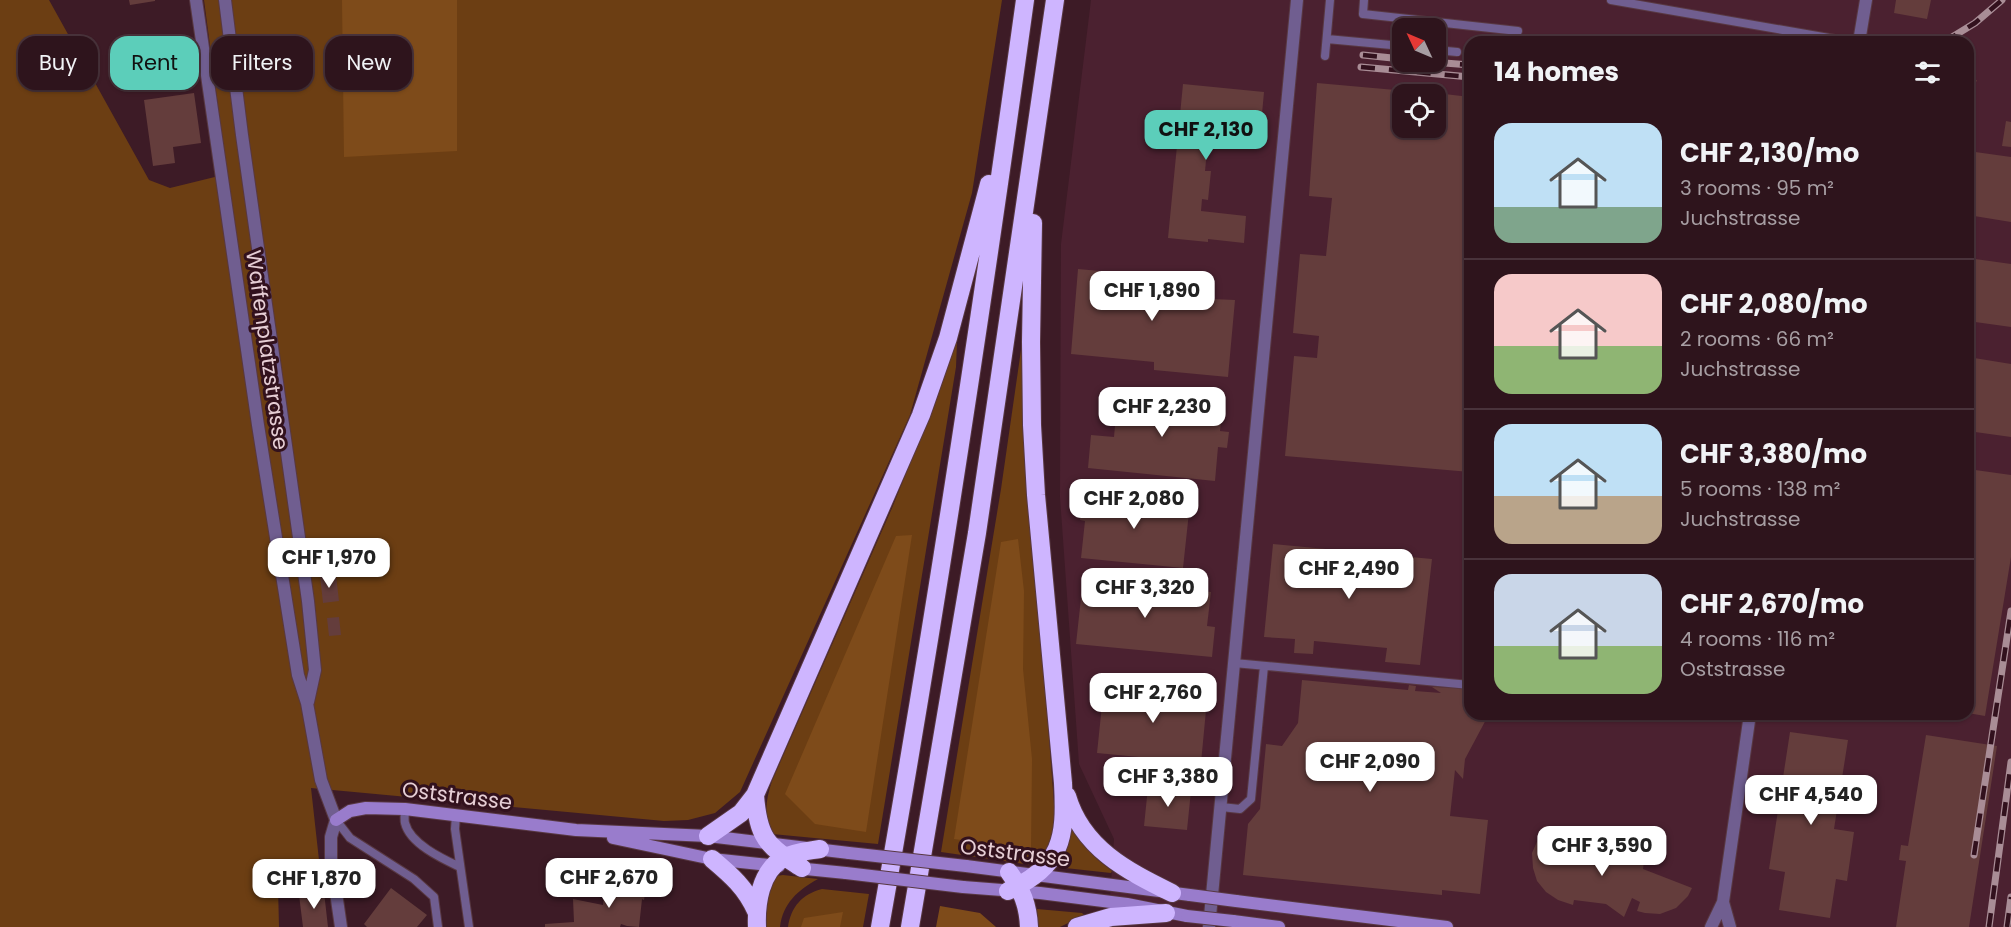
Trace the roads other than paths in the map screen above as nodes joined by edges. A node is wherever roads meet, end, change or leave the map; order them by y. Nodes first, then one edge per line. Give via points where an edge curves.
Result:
1 (196, 0) edge
2 (225, 0) edge
3 (1025, 0) edge
4 (1055, 0) edge
5 (1297, 0) edge
6 (1330, 0) edge
7 (1364, 0) edge
8 (1611, 0) edge
9 (1866, 0) edge
10 (1518, 31) dead end
11 (1818, 36) edge
12 (1860, 36) edge
13 (1327, 39) junction
14 (1392, 45) edge
15 (1446, 51) edge
16 (1456, 52) dead end
17 (1325, 56) dead end
18 (1011, 101) junction
19 (1035, 141) junction
20 (1234, 663) junction
21 (1264, 666) junction
22 (1464, 684) edge
23 (307, 703) junction
24 (1749, 720) edge
25 (1064, 783) junction
26 (755, 795) junction
27 (1221, 807) junction
28 (405, 809) junction
29 (456, 815) junction
30 (336, 820) junction
31 (576, 830) junction
32 (708, 836) junction
33 (768, 843) junction
34 (820, 849) junction
35 (712, 859) junction
36 (779, 861) junction
37 (460, 867) junction
38 (802, 868) joint
39 (1037, 875) junction
40 (1014, 885) junction
41 (1172, 893) junction
42 (1723, 902) junction
43 (1166, 913) junction
44 (756, 919) edge
45 (341, 927) edge
46 (438, 927) edge
47 (469, 927) edge
48 (880, 927) edge
49 (910, 927) edge
50 (1029, 927) edge
51 (1077, 927) edge
52 (1209, 927) edge
53 (1279, 927) edge
54 (1447, 927) edge
55 (1711, 927) edge
56 (1730, 927) edge

1 - 23 street, Waffenplatzstrasse via 265,470 298,675
2 - 23 street, Waffenplatzstrasse via 308,601 315,670
3 - 18 highway
4 - 19 highway
5 - 20 street
6 - 13 lane
7 - 10 lane via 1363,14
8 - 11 lane
9 - 12 street
13 - 14 lane
13 - 17 lane
15 - 16 lane
18 - 26 highway via 934,379
18 - 48 highway via 940,579
19 - 25 highway via 1032,425
19 - 49 highway via 975,545
20 - 21 lane
20 - 27 street
21 - 22 lane
21 - 27 lane via 1251,799 1240,809
23 - 30 street, Waffenplatzstrasse via 321,780
24 - 42 street
25 - 39 highway via 1061,838 1051,859
25 - 41 highway via 1074,813 1101,850 1120,866
26 - 32 highway via 741,813
26 - 33 highway via 758,819
27 - 52 street
28 - 29 main road, Oststrasse
28 - 30 main road, Oststrasse via 366,808 350,811
28 - 37 lane via 404,823 411,835 435,855
29 - 31 main road, Oststrasse
29 - 37 lane
30 - 45 street, Waffenplatzstrasse via 331,858
30 - 46 lane via 350,838 414,879 434,897
31 - 32 main road, Oststrasse
31 - 35 main road, Oststrasse
32 - 33 main road, Oststrasse
33 - 34 main road, Oststrasse
33 - 36 highway
34 - 36 highway
34 - 40 main road, Oststrasse, bridge via 966,866
35 - 36 main road, Oststrasse
35 - 44 highway via 751,898
36 - 38 highway
36 - 44 highway via 761,888
37 - 47 lane
38 - 40 main road, Oststrasse, bridge via 963,887
39 - 40 highway
39 - 41 main road, Oststrasse
40 - 43 main road, Oststrasse
40 - 50 highway via 1029,912
41 - 54 main road, Oststrasse, bridge
42 - 55 street
42 - 56 street
43 - 51 highway via 1111,917
43 - 53 main road, Oststrasse, bridge

